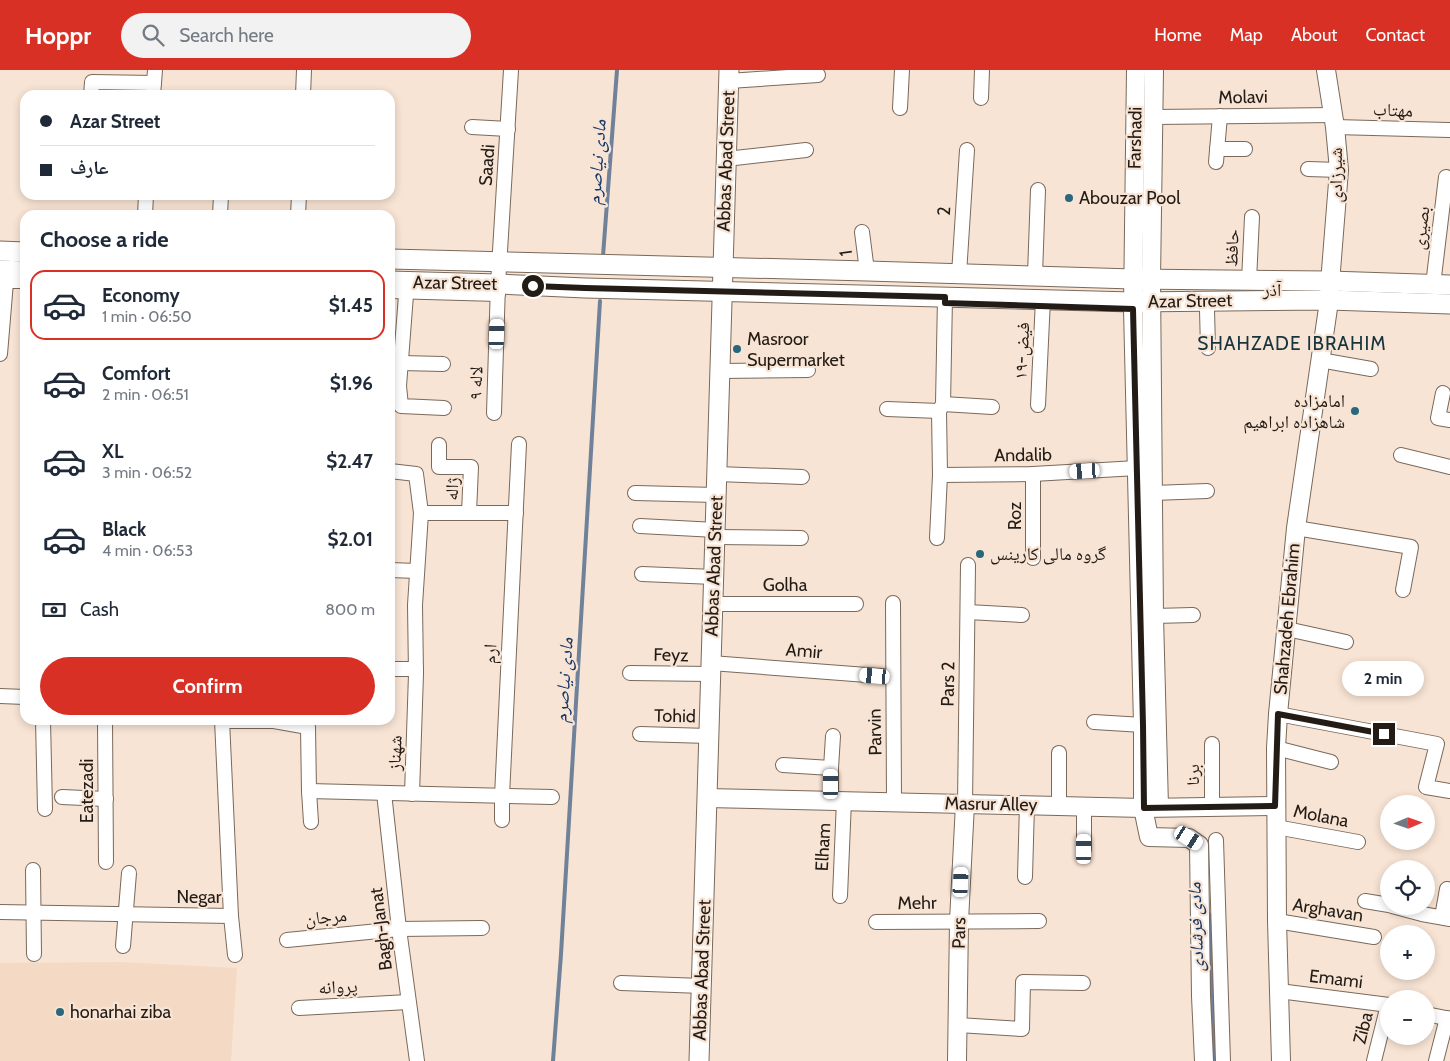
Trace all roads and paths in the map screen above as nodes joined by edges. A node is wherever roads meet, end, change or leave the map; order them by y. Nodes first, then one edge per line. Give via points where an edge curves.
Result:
1 (304, 70) edge
2 (511, 70) edge
3 (902, 70) edge
4 (982, 70) edge
5 (1136, 70) edge
6 (1154, 70) edge
7 (1326, 70) edge
8 (729, 76) edge
9 (818, 76) dead end
10 (154, 83) edge
11 (91, 90) edge
12 (303, 90) edge
13 (981, 98) dead end
14 (900, 108) dead end
15 (1220, 116) junction
16 (1154, 117) junction
17 (1334, 121) junction
18 (472, 127) dead end
19 (508, 129) junction
20 (1449, 130) edge
21 (1245, 149) dead end
22 (806, 150) dead end
23 (967, 150) dead end
24 (726, 159) junction
25 (1308, 169) dead end
26 (1339, 170) junction
27 (1446, 177) dead end
28 (1038, 190) dead end
29 (1252, 217) dead end
30 (862, 232) dead end
31 (0, 251) edge
32 (20, 252) edge
33 (395, 259) edge
34 (499, 262) junction
35 (586, 264) junction
36 (723, 267) junction
37 (866, 271) junction
38 (959, 274) junction
39 (8, 275) edge
40 (1035, 276) junction
41 (20, 279) edge
42 (1142, 280) junction
43 (1249, 281) junction
44 (1441, 285) edge
45 (398, 286) edge
46 (585, 288) junction
47 (498, 289) junction
48 (722, 290) junction
49 (1329, 296) junction
50 (945, 300) junction
51 (1043, 302) junction
52 (1255, 304) junction
53 (1450, 304) edge
54 (1142, 305) junction
55 (1207, 310) junction
56 (1450, 312) edge
57 (1208, 348) dead end
58 (0, 354) edge
59 (1320, 360) junction
60 (401, 363) junction
61 (443, 364) dead end
62 (1371, 369) dead end
63 (808, 370) dead end
64 (720, 371) junction
65 (1443, 393) dead end
66 (1038, 405) dead end
67 (992, 407) dead end
68 (444, 408) dead end
69 (941, 408) junction
70 (887, 409) dead end
71 (494, 413) dead end
72 (1450, 420) edge
73 (519, 444) dead end
74 (439, 445) dead end
75 (1402, 455) dead end
76 (1450, 467) edge
77 (1137, 468) junction
78 (395, 472) edge
79 (717, 474) junction
80 (1033, 474) junction
81 (940, 475) junction
82 (802, 477) dead end
83 (1207, 491) dead end
84 (635, 493) dead end
85 (1153, 493) junction
86 (716, 495) junction
87 (421, 513) junction
88 (470, 513) junction
89 (516, 513) junction
90 (640, 526) dead end
91 (1296, 528) junction
92 (715, 534) junction
93 (801, 538) dead end
94 (937, 538) dead end
95 (1034, 558) dead end
96 (968, 565) dead end
97 (395, 570) edge
98 (417, 571) junction
99 (642, 574) dead end
100 (714, 577) junction
101 (1403, 590) dead end
102 (893, 603) dead end
103 (713, 604) junction
104 (856, 604) dead end
105 (968, 612) junction
106 (1022, 615) dead end
107 (1193, 615) dead end
108 (1154, 616) junction
109 (1287, 629) junction
110 (1346, 642) dead end
111 (711, 668) junction
112 (395, 669) edge
113 (416, 669) junction
114 (630, 673) dead end
115 (893, 677) junction
116 (0, 696) edge
117 (20, 697) edge
118 (1278, 714) junction
119 (1094, 722) dead end
120 (42, 725) edge
121 (105, 725) edge
122 (222, 725) edge
123 (298, 725) edge
124 (1143, 725) junction
125 (640, 734) dead end
126 (709, 736) junction
127 (833, 736) dead end
128 (1212, 744) dead end
129 (1276, 748) junction
130 (1059, 753) dead end
131 (1331, 762) dead end
132 (783, 765) dead end
133 (831, 768) junction
134 (309, 791) junction
135 (1450, 791) edge
136 (384, 793) junction
137 (412, 794) junction
138 (502, 796) junction
139 (62, 797) dead end
140 (552, 797) dead end
141 (706, 798) junction
142 (106, 799) junction
143 (837, 801) junction
144 (894, 801) junction
145 (965, 804) junction
146 (1026, 804) junction
147 (1059, 805) junction
148 (1084, 806) junction
149 (1275, 806) junction
150 (1151, 807) junction
151 (1212, 807) junction
152 (45, 809) dead end
153 (502, 820) dead end
154 (311, 822) dead end
155 (1276, 827) junction
156 (1216, 840) dead end
157 (1358, 842) dead end
158 (1084, 849) dead end
159 (106, 862) dead end
160 (33, 870) dead end
161 (129, 873) dead end
162 (1025, 877) dead end
163 (1447, 889) dead end
164 (840, 896) dead end
165 (1365, 901) dead end
166 (1380, 902) edge
167 (0, 912) edge
168 (34, 913) junction
169 (125, 915) junction
170 (1428, 915) edge
171 (231, 916) junction
172 (1446, 918) edge
173 (1039, 921) dead end
174 (1277, 921) junction
175 (876, 922) dead end
176 (959, 922) junction
177 (482, 928) dead end
178 (399, 929) junction
179 (1374, 937) dead end
180 (287, 940) dead end
181 (123, 946) dead end
182 (34, 954) dead end
183 (235, 955) dead end
184 (621, 982) dead end
185 (1083, 983) dead end
186 (702, 986) junction
187 (1279, 991) junction
188 (1221, 995) junction
189 (1201, 996) junction
190 (408, 1002) junction
191 (1380, 1004) edge
192 (299, 1008) dead end
193 (1435, 1016) edge
194 (1449, 1019) edge
195 (958, 1024) junction
196 (1380, 1037) edge
197 (416, 1061) edge
198 (699, 1061) edge
199 (958, 1061) edge
200 (1203, 1061) edge
201 (1224, 1061) edge
202 (1281, 1061) edge
203 (1374, 1061) edge
204 (1436, 1061) edge

1 - 12 street
2 - 19 street, Saadi
3 - 14 street
4 - 13 street
5 - 42 street, Farshadi
6 - 16 street, Farshadi
7 - 17 street, شیرزادی
8 - 9 street
8 - 24 main road, Abbas Abad Street
10 - 11 street via 92,82
15 - 16 street, Molavi
15 - 17 street, Molavi
15 - 21 street via 1217,155
16 - 42 street, Farshadi
17 - 20 street, مهتاب
17 - 26 street, شیرزادی
18 - 19 street
19 - 34 street, Saadi
22 - 24 street
23 - 38 street, 2
24 - 36 main road, Abbas Abad Street
25 - 26 street
26 - 49 street, شیرزادی
27 - 44 street, بصیری
28 - 40 street
29 - 43 street, حافظ
30 - 37 street, 1
31 - 32 main road
33 - 34 main road, Azar Street
34 - 35 main road, Azar Street
34 - 47 street, Saadi
35 - 36 main road, Azar Street
35 - 46 main road
36 - 37 main road, Azar Street
36 - 48 main road, Abbas Abad Street
37 - 38 main road, Azar Street
38 - 40 main road, Azar Street
39 - 41 street
39 - 58 street
40 - 42 main road, Azar Street
42 - 43 main road, Azar Street
42 - 54 street, Farshadi
43 - 49 main road, Azar Street
44 - 49 main road, Azar Street
45 - 47 main road, Azar Street
45 - 60 street
46 - 47 main road, Azar Street
46 - 48 main road, Azar Street
47 - 71 street, ۹ لاله
48 - 50 main road, Azar Street
48 - 64 main road, Abbas Abad Street
49 - 52 main road, Azar Street
49 - 53 main road, Azar Street
49 - 56 street
49 - 59 street, Shahzadeh Ebrahim
50 - 51 main road, Azar Street
50 - 69 street
51 - 54 main road, Azar Street
51 - 66 street, ۱۹-فیض
52 - 54 main road, Azar Street
52 - 55 street, آذر
54 - 55 street, آذر
54 - 77 street, Farshadi
54 - 85 street, Farshadi
55 - 57 street
59 - 62 street
59 - 91 street, Shahzadeh Ebrahim
60 - 61 street
60 - 68 street via 401,406
63 - 64 street
64 - 79 main road, Abbas Abad Street
65 - 72 street via 1438,418
67 - 69 street
69 - 70 street
69 - 81 street
73 - 89 street, ارم
74 - 88 street, ژاله via 439,467 472,467
75 - 76 street
77 - 80 street, Andalib
77 - 124 street, Farshadi
78 - 87 street, شهناز via 416,474
79 - 82 street
79 - 86 main road, Abbas Abad Street
80 - 81 street, Andalib
80 - 95 street, Roz
81 - 94 street
83 - 85 street
84 - 86 street
85 - 108 street, Farshadi
86 - 92 main road, Abbas Abad Street
87 - 88 street
87 - 98 street, شهناز
88 - 89 street
89 - 138 street, ارم
90 - 92 street
91 - 101 street via 1411,547
91 - 109 street, Shahzadeh Ebrahim
92 - 93 street
92 - 100 main road, Abbas Abad Street
96 - 105 street, Pars 2
97 - 98 street
98 - 113 street, شهناز
99 - 100 street
100 - 103 main road, Abbas Abad Street
102 - 115 street, Parvin
103 - 104 street, Golha
103 - 111 main road, Abbas Abad Street
105 - 106 street
105 - 145 street, Pars 2
107 - 108 street
108 - 150 street, Farshadi
109 - 110 street
109 - 118 street, Shahzadeh Ebrahim
111 - 114 street, Feyz
111 - 115 street, Amir
111 - 126 main road, Abbas Abad Street
112 - 113 street
113 - 137 street, شهناز
115 - 144 street, Parvin
116 - 117 street
118 - 129 street, Shahzadeh Ebrahim
118 - 135 street via 1437,744 1426,786
119 - 124 street
120 - 152 street
121 - 142 street, Eatezadi
122 - 171 street, Negar
123 - 134 street via 308,727
124 - 150 street, Farshadi
125 - 126 street, Tohid
126 - 141 main road, Abbas Abad Street
127 - 133 street, Elham
128 - 151 street, برنا
129 - 131 street
129 - 149 street, Shahzadeh Ebrahim
130 - 147 street
132 - 133 street
133 - 143 street, Elham
134 - 136 street
134 - 154 street
136 - 137 street
136 - 178 street, Bagh-Janat
137 - 138 street
138 - 140 street
138 - 153 street, ارم
139 - 142 street
141 - 143 street, Masrur Alley
141 - 186 main road, Abbas Abad Street
142 - 159 street, Eatezadi
143 - 144 street, Masrur Alley
143 - 164 street, Elham
144 - 145 street, Masrur Alley
145 - 146 street, Masrur Alley
145 - 176 street, Pars
146 - 147 street, Masrur Alley
146 - 162 street
147 - 148 street, Masrur Alley
148 - 150 street, Masrur Alley
148 - 158 street
149 - 151 street, Masrur Alley
149 - 155 street, Shahzadeh Ebrahim
150 - 151 street, Masrur Alley
150 - 189 street, Farshadi via 1149,837 1189,838 1199,845
155 - 157 street, Molana
155 - 174 street, Shahzadeh Ebrahim
156 - 188 street
160 - 168 street
161 - 169 street
163 - 172 street
165 - 166 street
167 - 168 street, Negar
168 - 169 street, Negar
168 - 182 street
169 - 171 street, Negar
169 - 181 street
170 - 172 street
171 - 183 street
173 - 176 street, Mehr
174 - 179 street, Arghavan
174 - 187 street, Shahzadeh Ebrahim
175 - 176 street, Mehr
176 - 195 street, Pars
177 - 178 street, مرجان
178 - 180 street, مرجان
178 - 190 street, Bagh-Janat
184 - 186 street
185 - 195 street via 1023,982 1022,1029
186 - 198 main road, Abbas Abad Street
187 - 191 street, Emami
187 - 202 street, Shahzadeh Ebrahim
188 - 189 street
188 - 201 street
189 - 200 street, Farshadi
190 - 192 street, پروانه
190 - 197 street, Bagh-Janat
193 - 194 street
194 - 204 street
195 - 199 street, Pars
196 - 203 street, Ziba

